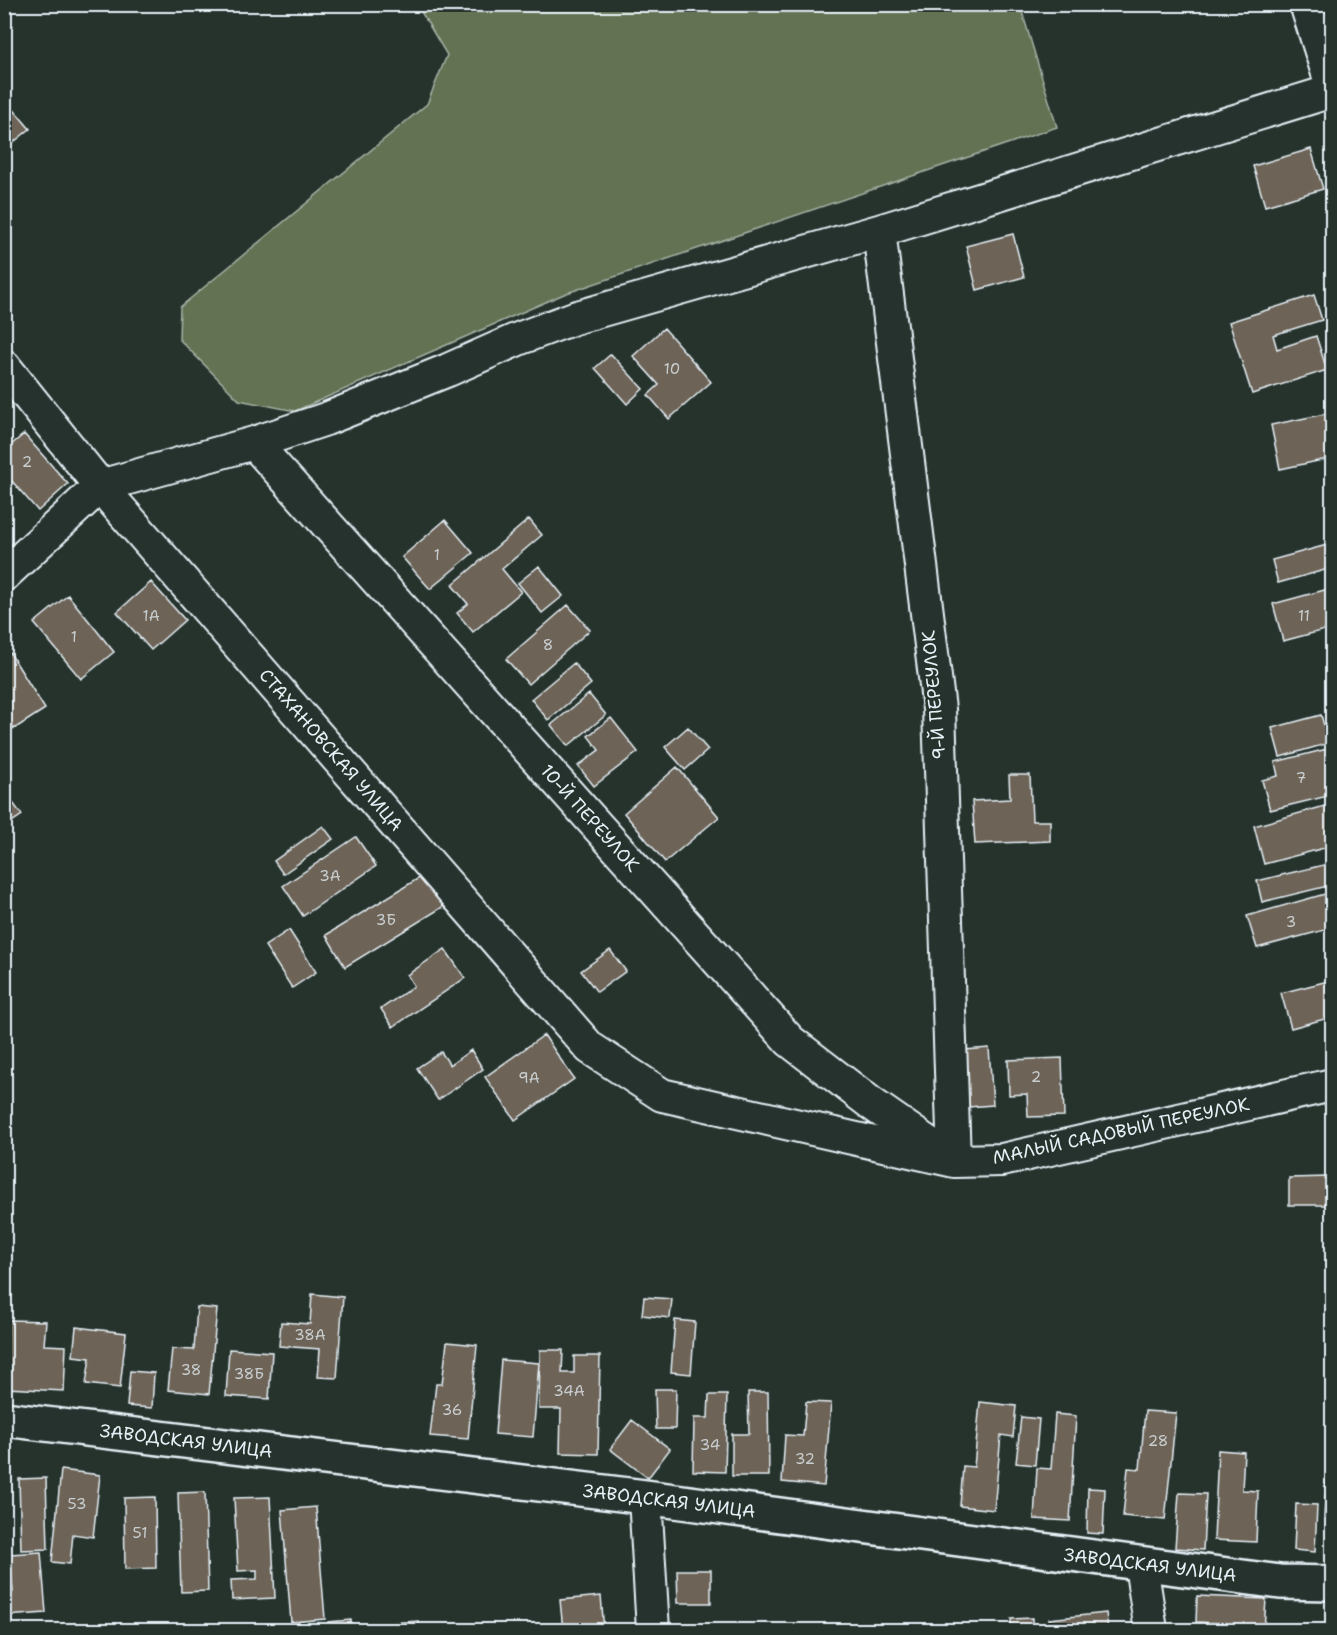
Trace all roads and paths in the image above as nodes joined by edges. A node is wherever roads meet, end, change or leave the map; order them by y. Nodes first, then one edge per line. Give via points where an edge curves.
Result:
1 (1306, 4) edge
2 (1332, 86) edge
3 (1332, 91) edge
4 (879, 231) junction
5 (4, 366) edge
6 (254, 443) junction
7 (100, 486) junction
8 (4, 575) edge
9 (1332, 1085) edge
10 (662, 1095) joint
11 (954, 1161) junction
12 (4, 1419) edge
13 (645, 1497) junction
14 (1141, 1565) junction
15 (1332, 1583) edge
16 (653, 1630) edge
17 (1151, 1630) edge

1 - 2 street
3 - 4 street
4 - 6 street via 574,318 326,419
4 - 11 street, 9-Й ПЕРЕУЛОК via 939,709
5 - 7 street, СТАХАНОВСКАЯ УЛИЦА
6 - 7 street
6 - 11 street, 10-Й ПЕРЕУЛОК via 790,1041
7 - 8 street
7 - 10 street, СТАХАНОВСКАЯ УЛИЦА via 590,1048
9 - 11 street, МАЛЫЙ САДОВЫЙ ПЕРЕУЛОК via 1002,1161
10 - 11 street, МАЛЫЙ САДОВЫЙ ПЕРЕУЛОК
12 - 13 street, ЗАВОДСКАЯ УЛИЦА
13 - 14 street, ЗАВОДСКАЯ УЛИЦА
13 - 16 street
14 - 15 street, ЗАВОДСКАЯ УЛИЦА via 1280,1582
14 - 17 street

